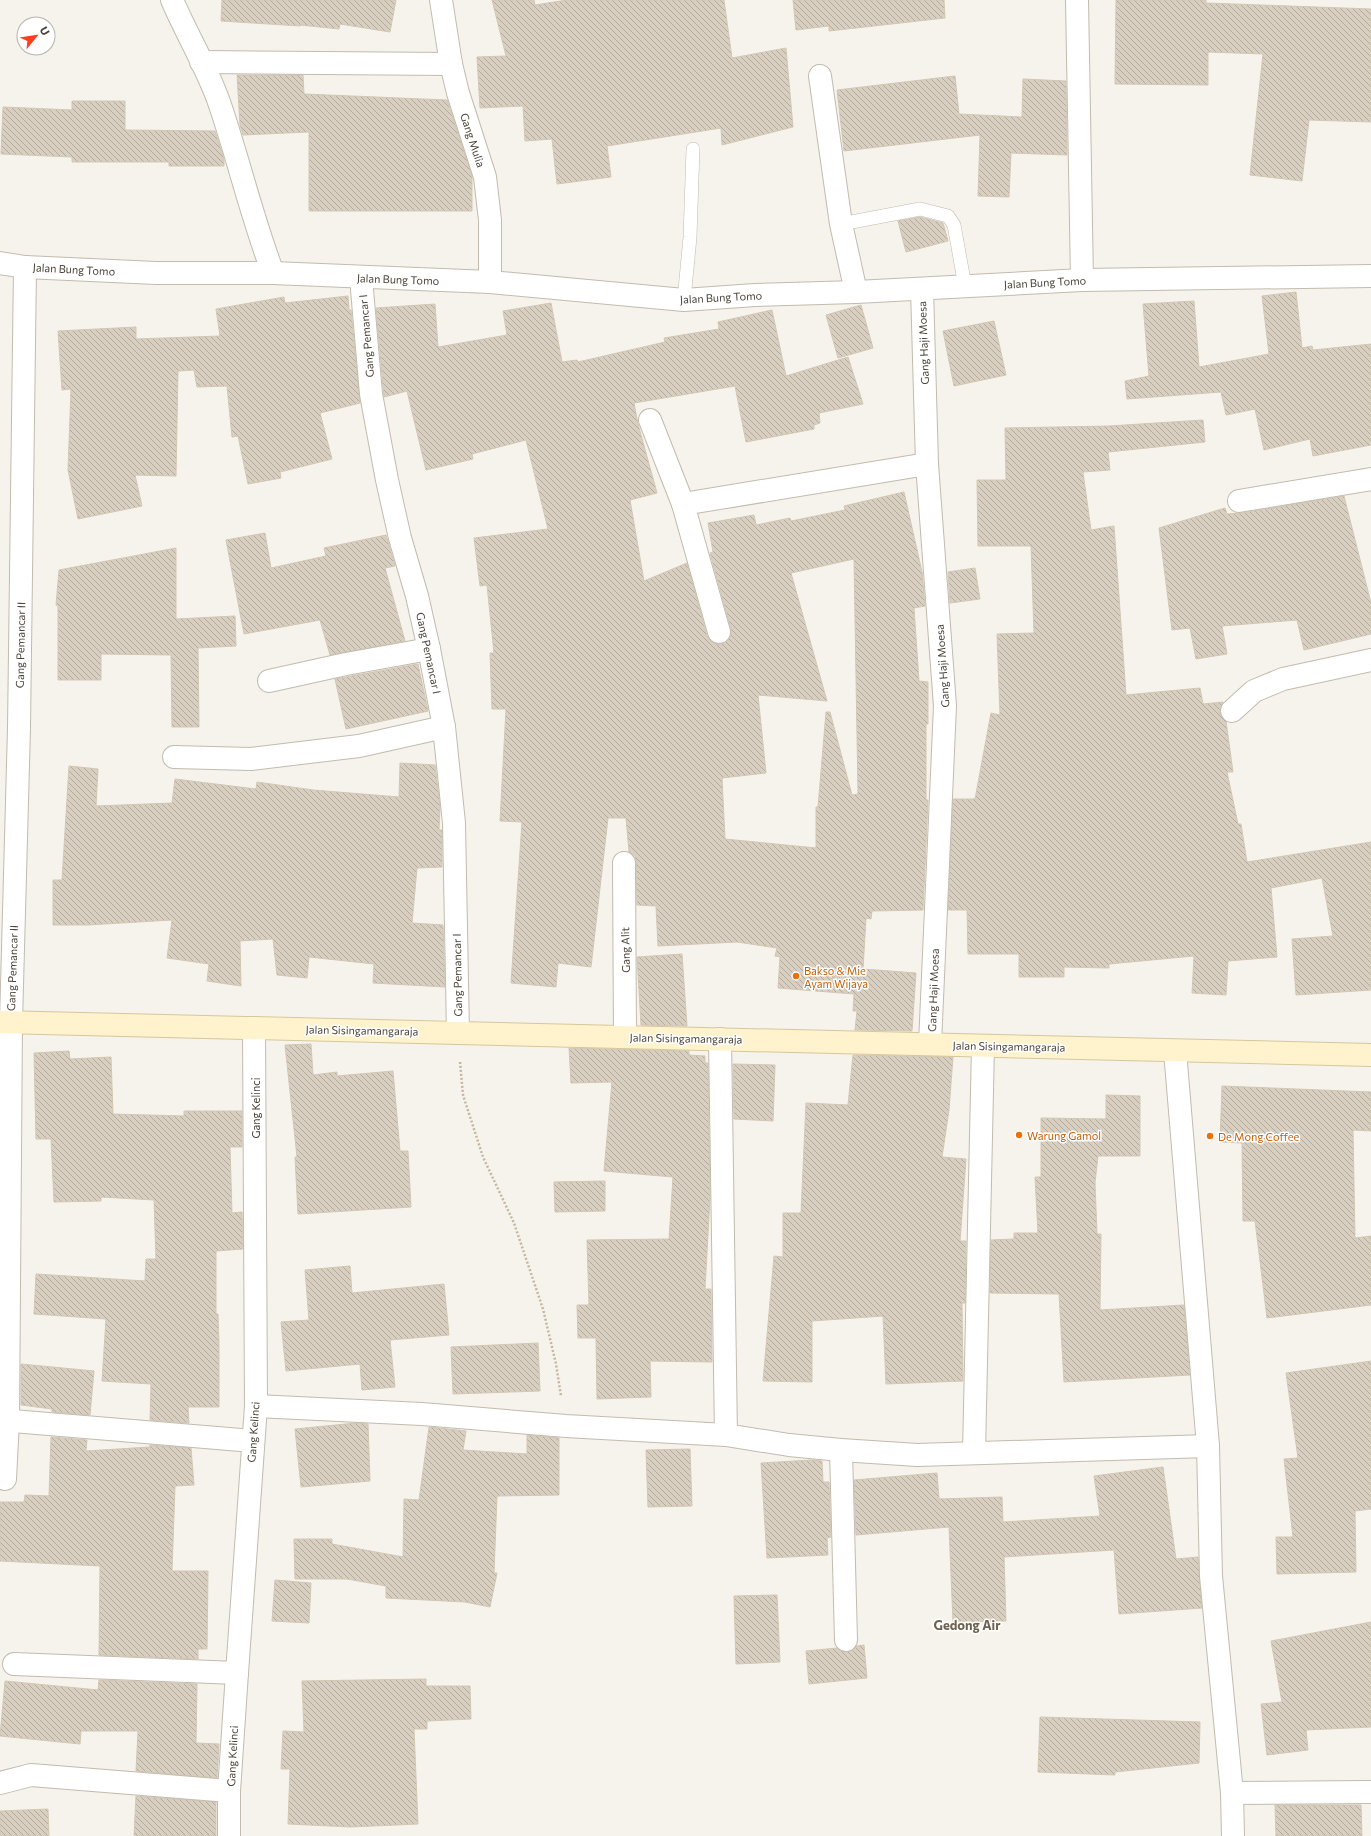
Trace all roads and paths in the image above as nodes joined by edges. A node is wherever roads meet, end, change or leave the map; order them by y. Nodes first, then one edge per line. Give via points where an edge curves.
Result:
1 (172, 0) edge
2 (441, 0) edge
3 (1077, 0) edge
4 (202, 62) junction
5 (452, 64) junction
6 (820, 76) dead end
7 (693, 149) dead end
8 (841, 224) junction
9 (0, 263) edge
10 (25, 267) junction
11 (273, 273) junction
12 (1371, 276) edge
13 (361, 278) junction
14 (1082, 280) junction
15 (490, 282) junction
16 (965, 286) junction
17 (922, 289) junction
18 (856, 292) junction
19 (684, 300) junction
20 (650, 420) dead end
21 (927, 464) junction
22 (1371, 479) edge
23 (1239, 501) dead end
24 (683, 504) junction
25 (719, 632) dead end
26 (429, 649) junction
27 (1371, 660) edge
28 (269, 681) dead end
29 (1232, 711) dead end
30 (444, 727) junction
31 (174, 757) dead end
32 (624, 863) dead end
33 (5, 1022) edge
34 (254, 1028) junction
35 (458, 1033) junction
36 (625, 1037) junction
37 (720, 1039) junction
38 (930, 1044) junction
39 (983, 1046) junction
40 (1175, 1051) junction
41 (1371, 1055) edge
42 (256, 1406) junction
43 (4, 1420) edge
44 (566, 1426) junction
45 (726, 1435) junction
46 (253, 1440) junction
47 (1208, 1446) junction
48 (841, 1450) junction
49 (974, 1453) junction
50 (5, 1479) dead end
51 (846, 1640) dead end
52 (14, 1664) dead end
53 (237, 1673) junction
54 (0, 1783) edge
55 (230, 1791) junction
56 (1371, 1792) edge
57 (1232, 1793) junction
58 (229, 1836) edge
59 (1233, 1836) edge

1 - 4 street
2 - 5 street, Gang Mulia
3 - 14 street
4 - 5 street
4 - 11 street via 219,104
5 - 15 street, Gang Mulia via 485,177 490,220
6 - 8 street
7 - 19 lane via 690,237
8 - 16 lane via 920,209 948,216 954,225
8 - 18 street
9 - 10 street, Jalan Bung Tomo
10 - 11 street, Jalan Bung Tomo via 156,273
10 - 33 street, Gang Pemancar II via 19,728
11 - 13 street, Jalan Bung Tomo
12 - 14 street, Jalan Bung Tomo
13 - 15 street, Jalan Bung Tomo
13 - 26 street, Gang Pemancar I via 375,418 400,538
14 - 16 street, Jalan Bung Tomo
15 - 19 street, Jalan Bung Tomo
16 - 17 street, Jalan Bung Tomo
17 - 18 street, Jalan Bung Tomo
17 - 21 street, Gang Haji Moesa
18 - 19 street, Jalan Bung Tomo
20 - 24 street
21 - 24 street
21 - 38 street, Gang Haji Moesa via 945,706
22 - 23 street
24 - 25 street
26 - 28 street
26 - 30 street, Gang Pemancar I
27 - 29 street via 1283,679 1254,691
30 - 31 street via 359,746 251,759
30 - 35 street, Gang Pemancar I via 454,823
32 - 36 street, Gang Alit
33 - 34 main road, Jalan Sisingamangaraja
33 - 43 street, Gang Pemancar II
34 - 35 main road, Jalan Sisingamangaraja
34 - 42 street, Gang Kelinci
35 - 36 main road, Jalan Sisingamangaraja
35 - 44 path via 463,1095 483,1158 514,1223 543,1309 556,1364
36 - 37 main road, Jalan Sisingamangaraja
37 - 38 main road, Jalan Sisingamangaraja
37 - 45 street
38 - 39 main road, Jalan Sisingamangaraja
39 - 40 main road, Jalan Sisingamangaraja
39 - 49 street
40 - 41 main road, Jalan Sisingamangaraja
40 - 47 street
42 - 44 street via 422,1414
42 - 46 street, Gang Kelinci
43 - 46 street
43 - 50 street, Gang Pemancar II
44 - 45 street
45 - 48 street
46 - 53 street, Gang Kelinci
47 - 49 street
47 - 57 street via 1211,1576
48 - 49 street via 917,1455
48 - 51 street
52 - 53 street
53 - 55 street, Gang Kelinci
54 - 55 street via 31,1776
55 - 58 street, Gang Kelinci
56 - 57 street
57 - 59 street

